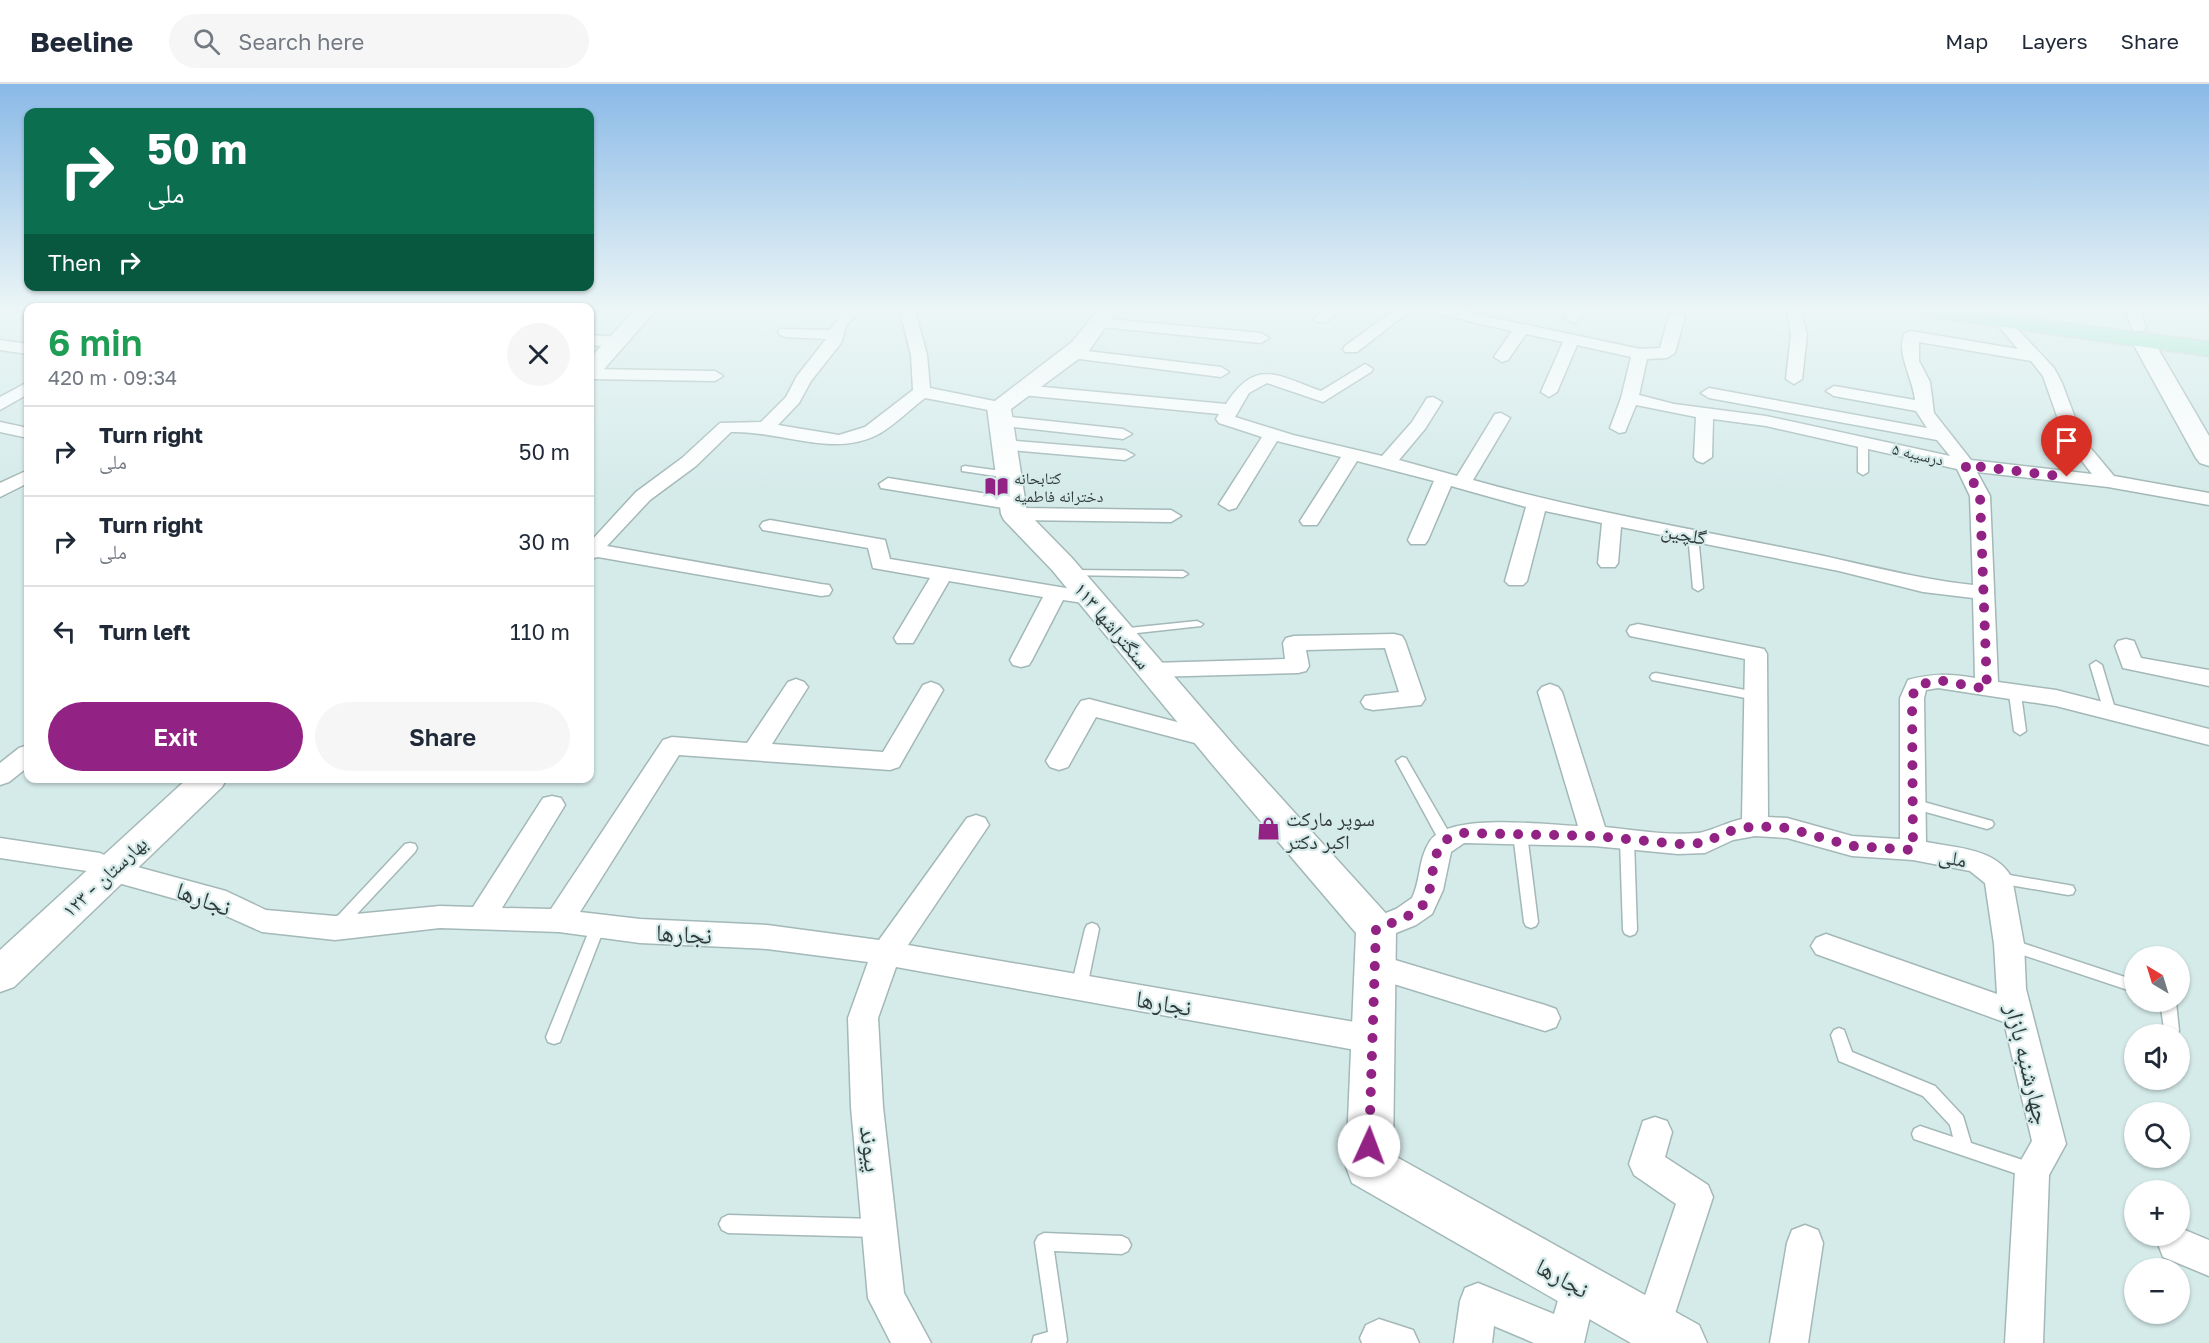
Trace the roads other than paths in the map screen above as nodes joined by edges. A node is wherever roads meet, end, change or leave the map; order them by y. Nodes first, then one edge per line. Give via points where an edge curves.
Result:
1 (811, 370) edge
2 (920, 370) edge
3 (1054, 370) edge
4 (1202, 370) edge
5 (1364, 370) edge
6 (1558, 370) edge
7 (1636, 370) edge
8 (1795, 370) edge
9 (1916, 370) edge
10 (2046, 370) edge
11 (2163, 370) edge
12 (1221, 372) dead end
13 (594, 373) edge
14 (715, 376) dead end
15 (1794, 379) dead end
16 (24, 390) edge
17 (1834, 391) dead end
18 (922, 392) junction
19 (1548, 392) dead end
20 (1708, 393) dead end
21 (1630, 398) junction
22 (1432, 402) dead end
23 (0, 405) edge
24 (1925, 407) junction
25 (1231, 410) junction
26 (1705, 413) junction
27 (1007, 416) junction
28 (1501, 418) dead end
29 (765, 428) junction
30 (1619, 428) dead end
31 (2, 429) edge
32 (24, 432) edge
33 (1123, 434) dead end
34 (1273, 434) junction
35 (1943, 436) junction
36 (1863, 442) junction
37 (2206, 447) edge
38 (1352, 454) junction
39 (1125, 455) dead end
40 (1703, 457) dead end
41 (1963, 461) junction
42 (1387, 462) junction
43 (965, 469) dead end
44 (1863, 472) dead end
45 (24, 478) edge
46 (1454, 480) junction
47 (2108, 482) junction
48 (888, 484) dead end
49 (0, 491) edge
50 (1012, 498) junction
51 (2209, 499) edge
52 (1229, 504) dead end
53 (1538, 504) junction
54 (1171, 516) dead end
55 (1612, 519) junction
56 (1310, 521) dead end
57 (770, 526) dead end
58 (1693, 535) junction
59 (1418, 540) dead end
60 (594, 550) edge
61 (594, 552) edge
62 (1608, 563) dead end
63 (943, 574) junction
64 (1183, 574) dead end
65 (1516, 581) dead end
66 (1063, 583) junction
67 (1698, 588) dead end
68 (821, 590) dead end
69 (1984, 593) junction
70 (1197, 624) dead end
71 (1638, 631) dead end
72 (1119, 632) junction
73 (905, 638) dead end
74 (2126, 646) dead end
75 (1021, 660) dead end
76 (2096, 665) dead end
77 (1151, 670) junction
78 (1656, 677) dead end
79 (2209, 678) edge
80 (796, 687) dead end
81 (1987, 689) junction
82 (931, 690) dead end
83 (1550, 692) dead end
84 (2015, 694) junction
85 (1756, 696) junction
86 (1373, 702) dead end
87 (2110, 712) junction
88 (2020, 731) dead end
89 (2209, 737) edge
90 (1210, 740) junction
91 (754, 752) junction
92 (24, 757) edge
93 (1059, 761) dead end
94 (1402, 761) dead end
95 (0, 776) edge
96 (205, 783) edge
97 (1913, 804) junction
98 (552, 805) dead end
99 (1987, 824) dead end
100 (976, 825) dead end
101 (1755, 826) junction
102 (1520, 834) junction
103 (1594, 836) junction
104 (1446, 840) junction
105 (1627, 840) junction
106 (0, 848) edge
107 (410, 848) dead end
108 (1913, 850) junction
109 (111, 870) junction
110 (1988, 870) junction
111 (2068, 890) dead end
112 (480, 919) junction
113 (559, 921) junction
114 (1531, 922) dead end
115 (598, 926) junction
116 (335, 928) junction
117 (1092, 929) dead end
118 (1630, 930) dead end
119 (2009, 944) junction
120 (1826, 946) dead end
121 (1375, 947) junction
122 (886, 953) junction
123 (0, 975) edge
124 (2124, 983) edge
125 (1079, 987) junction
126 (2017, 1014) junction
127 (1545, 1018) dead end
128 (1839, 1035) dead end
129 (554, 1037) dead end
130 (1372, 1039) junction
131 (1655, 1132) dead end
132 (1920, 1134) dead end
133 (1964, 1149) junction
134 (2032, 1171) junction
135 (728, 1224) dead end
136 (880, 1228) junction
137 (1805, 1243) dead end
138 (1122, 1245) dead end
139 (2181, 1246) edge
140 (2209, 1258) edge
141 (1579, 1286) junction
142 (1667, 1335) edge
143 (912, 1343) edge
144 (1041, 1343) edge
145 (1473, 1343) edge
146 (1789, 1343) edge
147 (2024, 1343) edge

1 - 29 street via 793,399
2 - 18 street
3 - 27 street
4 - 12 street
5 - 25 street via 1323,397 1266,377 1243,390
6 - 19 street
7 - 21 street
8 - 15 street
9 - 24 street via 1922,382
10 - 47 street via 2072,434
11 - 37 street
13 - 14 street
16 - 23 street
17 - 24 street
18 - 27 street
18 - 29 street via 871,431 840,440
20 - 35 street
21 - 26 street, درسیبه ۵
21 - 30 street
22 - 42 street via 1419,425
24 - 35 street via 1925,414
25 - 27 street
25 - 34 street, گلچین via 1225,419
26 - 36 street, درسیبه ۵ via 1766,421
26 - 40 street
27 - 33 street
27 - 39 street
27 - 50 street
28 - 46 street
29 - 60 street via 726,427 689,462 643,496
31 - 32 street
34 - 38 street, گلچین
34 - 52 street
35 - 41 street
36 - 41 street, درسیبه ۵
36 - 44 lane
38 - 42 street, گلچین
38 - 56 street
41 - 47 street, درسیبه ۵
41 - 69 street via 1980,496
42 - 46 street, گلچین
43 - 50 lane
45 - 49 street
46 - 53 street, گلچین
46 - 59 street
47 - 51 street, درسیبه ۵
48 - 50 street
50 - 54 street
50 - 66 street, سنگتراشها ۱۱۳
53 - 55 street, گلچین
53 - 65 street
55 - 58 street, گلچین
55 - 62 street
57 - 63 street via 878,544 880,564
58 - 67 lane
58 - 69 street, گلچین via 1923,586
61 - 68 street
63 - 66 street
63 - 73 street
64 - 66 lane
66 - 72 street, سنگتراشها ۱۱۳ via 1090,598
66 - 75 street
69 - 81 street
70 - 72 lane
71 - 85 street via 1756,654
72 - 77 street, سنگتراشها ۱۱۳
74 - 79 street via 2131,663
76 - 87 lane
77 - 86 street via 1298,666 1294,643 1394,641 1413,699
77 - 90 street, سنگتراشها ۱۱۳
78 - 85 lane
80 - 91 street
81 - 84 street
81 - 97 street via 1938,680 1916,686 1912,698
82 - 91 street via 890,761
83 - 103 street
84 - 87 street via 2056,698
84 - 88 lane
85 - 101 street
87 - 89 street
90 - 93 street via 1089,707
90 - 121 street, سنگتراشها ۱۱۳
91 - 113 street via 672,746
92 - 95 street
94 - 104 lane
96 - 109 street, بهارستان - ۱۲۳
97 - 99 lane
97 - 108 street
98 - 112 street
100 - 122 street, پیوند
101 - 105 street, ملی via 1726,832 1705,843
101 - 108 street, ملی via 1787,828 1852,846
102 - 103 street, ملی
102 - 104 street, ملی via 1463,833
102 - 114 lane
103 - 105 street, ملی
104 - 121 street via 1436,854 1423,904
105 - 118 lane
106 - 109 street, نجارها via 100,863
107 - 116 lane
108 - 110 street, ملی
109 - 116 street, نجارها via 216,899 262,921
109 - 123 street, بهارستان - ۱۲۳
110 - 111 lane
110 - 119 street, چهارشنبه بازار
112 - 113 street, نجارها
112 - 116 street, نجارها via 440,917
113 - 115 street, نجارها
115 - 122 street, نجارها via 768,938
115 - 129 lane
117 - 125 lane
119 - 124 lane
119 - 126 street, چهارشنبه بازار via 2011,989
120 - 126 street
121 - 127 street
121 - 130 street, نجارها
122 - 125 street, نجارها
122 - 136 street, پیوند via 863,1018 867,1107
125 - 130 street, نجارها
126 - 134 street, چهارشنبه بازار via 2049,1144
128 - 133 lane via 1845,1056 1929,1091 1957,1121
130 - 141 street, نجارها via 1369,1167
131 - 142 street via 1646,1164 1696,1197
132 - 133 lane
133 - 134 lane
134 - 147 street, چهارشنبه بازار
135 - 136 lane
136 - 143 street, پیوند via 886,1298
137 - 146 street
138 - 144 lane via 1044,1242 1058,1340
139 - 140 street
141 - 142 street, نجارها
141 - 145 street via 1567,1338 1478,1301

